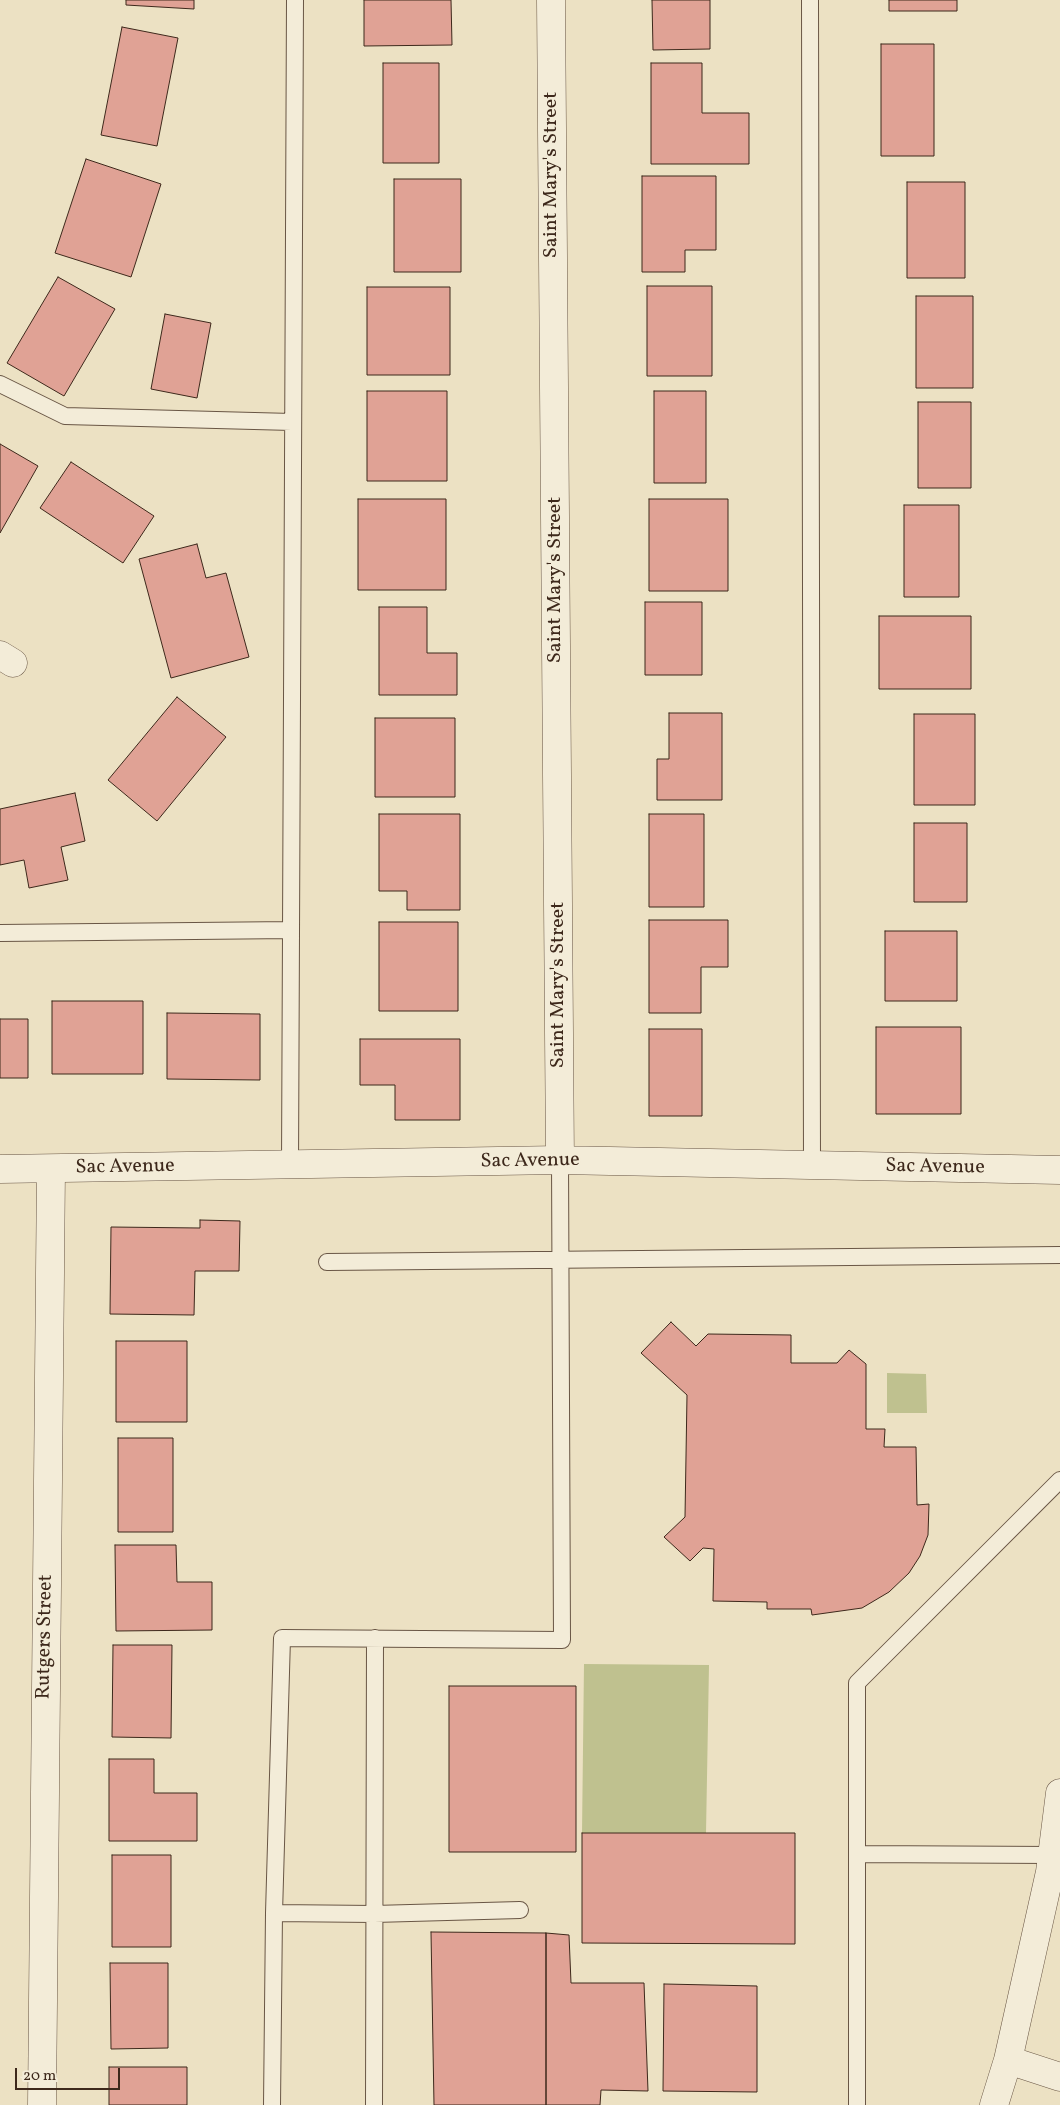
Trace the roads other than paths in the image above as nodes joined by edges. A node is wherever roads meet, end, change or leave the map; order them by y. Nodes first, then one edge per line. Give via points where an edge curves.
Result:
1 (295, 0) edge
2 (551, 0) edge
3 (810, 0) edge
4 (0, 384) edge
5 (292, 422) junction
6 (291, 930) junction
7 (0, 933) edge
8 (560, 1160) junction
9 (290, 1166) junction
10 (812, 1166) junction
11 (0, 1169) edge
12 (51, 1169) junction
13 (1060, 1170) edge
14 (1060, 1254) edge
15 (562, 1260) junction
16 (327, 1262) dead end
17 (1060, 1480) edge
18 (375, 1638) junction
19 (1060, 1793) edge
20 (858, 1854) junction
21 (1054, 1867) edge
22 (520, 1910) dead end
23 (274, 1913) junction
24 (374, 1914) junction
25 (1008, 2060) junction
26 (1060, 2077) edge
27 (42, 2105) edge
28 (272, 2105) edge
29 (374, 2105) edge
30 (856, 2105) edge
31 (994, 2105) edge

1 - 5 lane
2 - 8 street, Saint Mary's Street
3 - 10 lane
4 - 5 lane via 65,416
5 - 6 lane
6 - 7 lane
6 - 9 lane
8 - 9 street, Sac Avenue
8 - 10 street, Sac Avenue
8 - 15 lane
9 - 12 street, Sac Avenue
10 - 13 street, Sac Avenue
11 - 12 street, Sac Avenue
12 - 27 street, Rutgers Street
14 - 15 lane
15 - 16 lane
15 - 18 lane via 562,1640
17 - 20 lane via 858,1683
18 - 23 lane via 282,1638
18 - 24 lane
19 - 21 street
20 - 21 lane
20 - 30 lane
21 - 25 street
22 - 24 lane
23 - 24 lane
23 - 28 lane
24 - 29 lane
25 - 26 street
25 - 31 street

